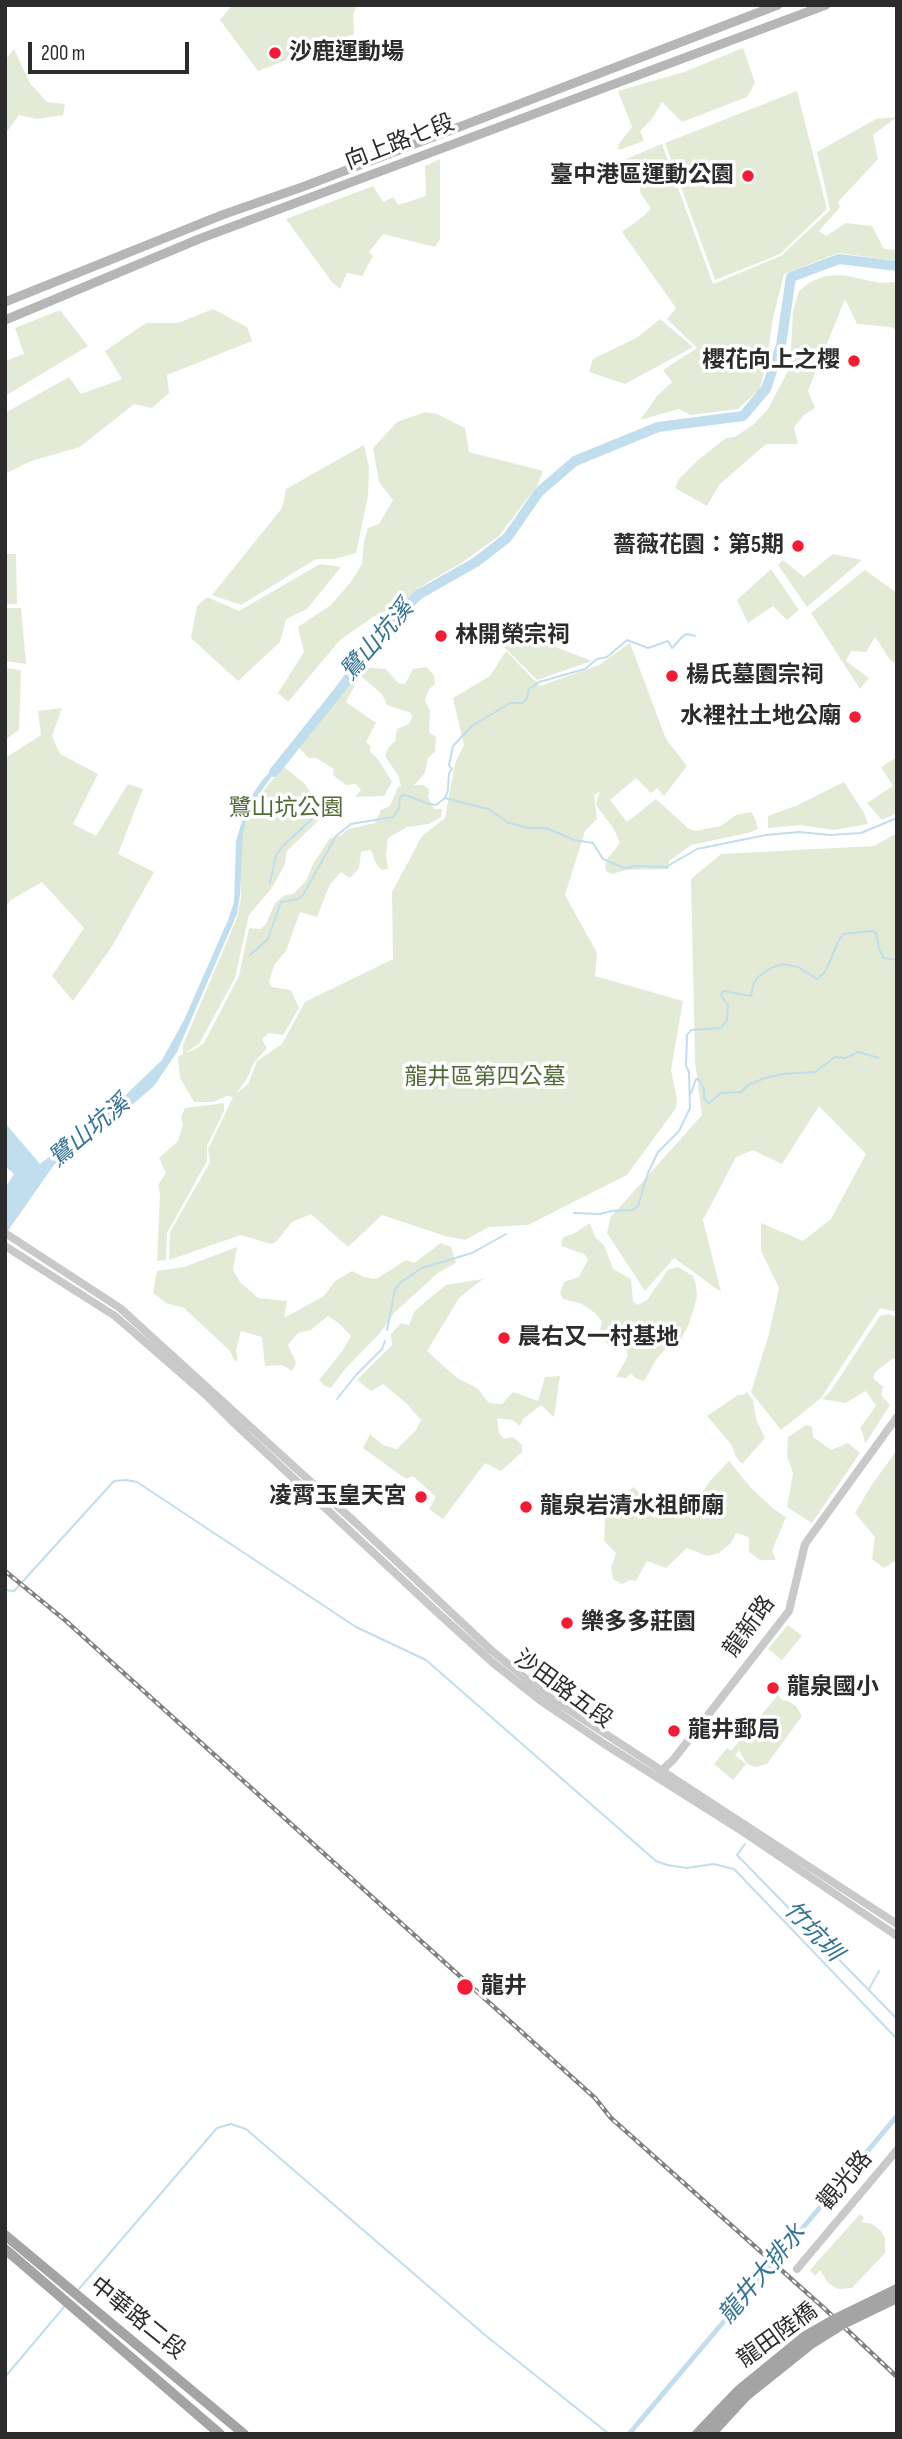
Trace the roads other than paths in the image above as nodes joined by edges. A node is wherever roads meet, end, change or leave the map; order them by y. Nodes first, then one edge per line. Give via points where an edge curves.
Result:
1 (778, 5) edge
2 (817, 7) edge
3 (5, 302) edge
4 (5, 320) edge
5 (7, 1235) edge
6 (5, 1246) edge
7 (118, 1312) junction
8 (207, 1396) junction
9 (240, 1414) junction
10 (897, 1417) edge
11 (242, 1431) junction
12 (276, 1450) junction
13 (352, 1523) junction
14 (442, 1603) junction
15 (435, 1610) junction
16 (540, 1695) junction
17 (659, 1773) junction
18 (897, 1924) edge
19 (897, 1936) edge
20 (897, 2150) edge
21 (5, 2235) edge
22 (5, 2249) edge
23 (797, 2269) dead end
24 (897, 2289) edge
25 (897, 2298) edge
26 (220, 2434) edge
27 (244, 2434) edge
28 (696, 2434) edge
29 (711, 2434) edge

1 - 3 main road, 向上路七段
2 - 4 main road, 向上路七段 via 199,239
5 - 7 street
6 - 7 street
7 - 8 street
7 - 9 street
8 - 9 street via 232,1415
8 - 11 street
9 - 12 street
10 - 17 street, 龍新路 via 805,1544 789,1611
11 - 12 street via 247,1428
11 - 13 street via 324,1506 329,1503
12 - 13 street via 316,1488 364,1521
13 - 14 street, 沙田路五段
13 - 15 street, 沙田路五段
14 - 15 street
14 - 16 street, 沙田路五段
15 - 16 street, 沙田路五段 via 492,1662
16 - 17 street, 沙田路五段 via 606,1745
17 - 18 street, 沙田路五段
17 - 19 street, 沙田路五段
20 - 23 street, 觀光路
21 - 27 main road, 中華路二段
22 - 26 main road, 中華路二段
24 - 28 main road, 龍田陸橋, bridge via 804,2336 739,2390
25 - 29 main road, 龍田陸橋, bridge via 811,2344 746,2396

